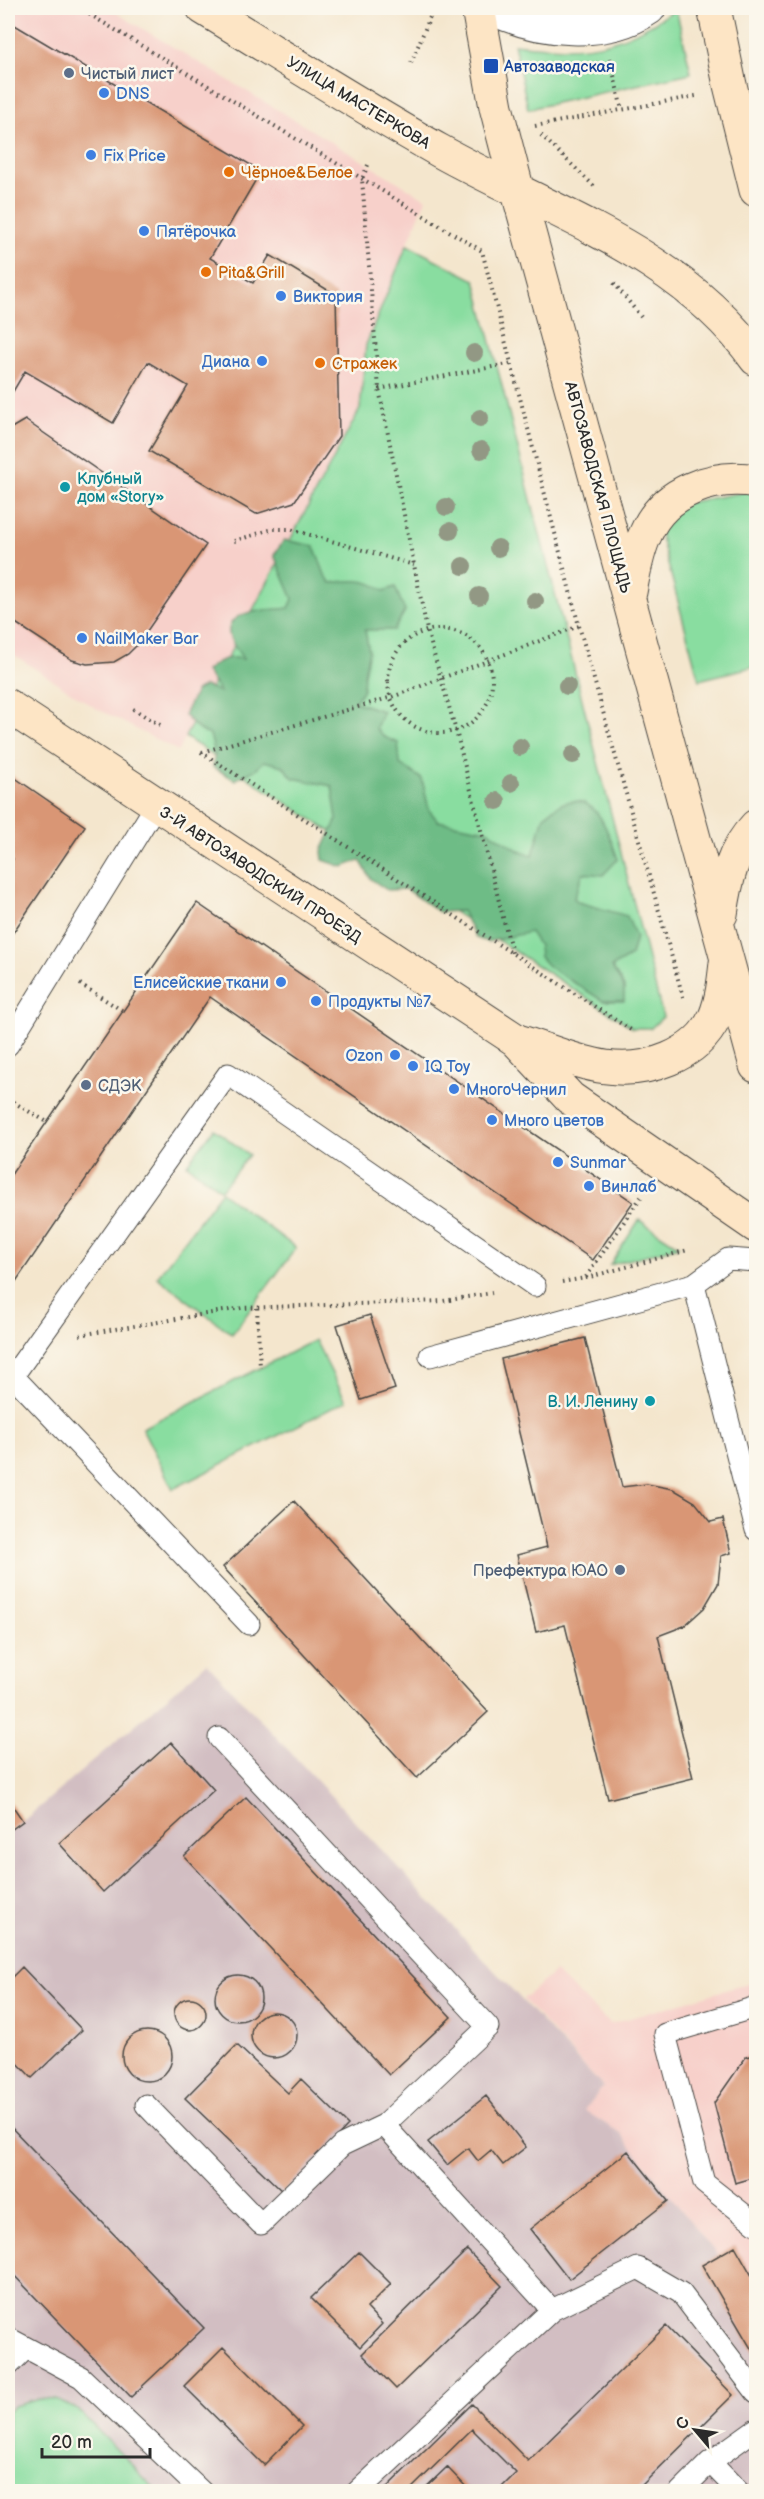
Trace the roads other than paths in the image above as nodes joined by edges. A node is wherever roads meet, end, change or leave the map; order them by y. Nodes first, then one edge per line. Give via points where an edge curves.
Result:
1 (203, 8) edge
2 (478, 8) edge
3 (492, 8) edge
4 (649, 8) edge
5 (714, 8) edge
6 (749, 133) edge
7 (756, 190) edge
8 (518, 192) junction
9 (756, 359) edge
10 (756, 481) edge
11 (629, 597) junction
12 (8, 706) edge
13 (156, 805) junction
14 (756, 826) edge
15 (723, 939) junction
16 (516, 1040) junction
17 (8, 1045) edge
18 (756, 1066) edge
19 (756, 1227) edge
20 (756, 1261) edge
21 (694, 1284) junction
22 (535, 1286) road end
23 (430, 1356) dead end
24 (10, 1374) edge
25 (756, 1530) edge
26 (249, 1624) dead end
27 (219, 1738) dead end
28 (756, 2007) edge
29 (146, 2105) dead end
30 (384, 2125) junction
31 (756, 2224) edge
32 (552, 2310) junction
33 (17, 2343) edge
34 (8, 2366) edge
35 (756, 2392) edge
36 (756, 2429) edge
37 (710, 2463) junction
38 (202, 2492) edge
39 (357, 2492) edge
40 (680, 2492) edge
41 (739, 2492) edge

1 - 8 main road, УЛИЦА МАСТЕРКОВА via 423,141
2 - 8 main road, АВТОЗАВОДСКАЯ ПЛОЩАДЬ via 496,107
3 - 4 street via 551,26 590,28 613,24
5 - 6 main road
6 - 7 main road
8 - 9 main road via 658,265 704,300 740,335
8 - 11 main road, АВТОЗАВОДСКАЯ ПЛОЩАДЬ
10 - 11 main road via 742,479 693,487 660,509 640,549
11 - 15 main road, АВТОЗАВОДСКАЯ ПЛОЩАДЬ
12 - 13 main road, 3-Й АВТОЗАВОДСКИЙ ПРОЕЗД
13 - 16 main road, 3-Й АВТОЗАВОДСКИЙ ПРОЕЗД
13 - 17 lane
14 - 15 main road, 3-Й АВТОЗАВОДСКИЙ ПРОЕЗД via 745,838 727,875
15 - 16 main road, 3-Й АВТОЗАВОДСКИЙ ПРОЕЗД via 723,990 715,1017 699,1041 673,1057 629,1069 604,1067
15 - 18 main road, АВТОЗАВОДСКАЯ ПЛОЩАДЬ
16 - 19 main road, 3-Й АВТОЗАВОДСКИЙ ПРОЕЗД via 570,1098
20 - 21 lane via 728,1259
21 - 23 lane
21 - 25 lane
22 - 24 lane via 228,1074
24 - 26 lane
27 - 30 lane via 489,2027
28 - 31 lane via 665,2034 704,2183
29 - 30 lane via 261,2224 342,2145
30 - 32 lane
32 - 35 lane via 638,2268 681,2293
32 - 39 lane
33 - 34 lane
33 - 38 lane via 81,2377
36 - 37 lane
37 - 40 lane
37 - 41 lane

